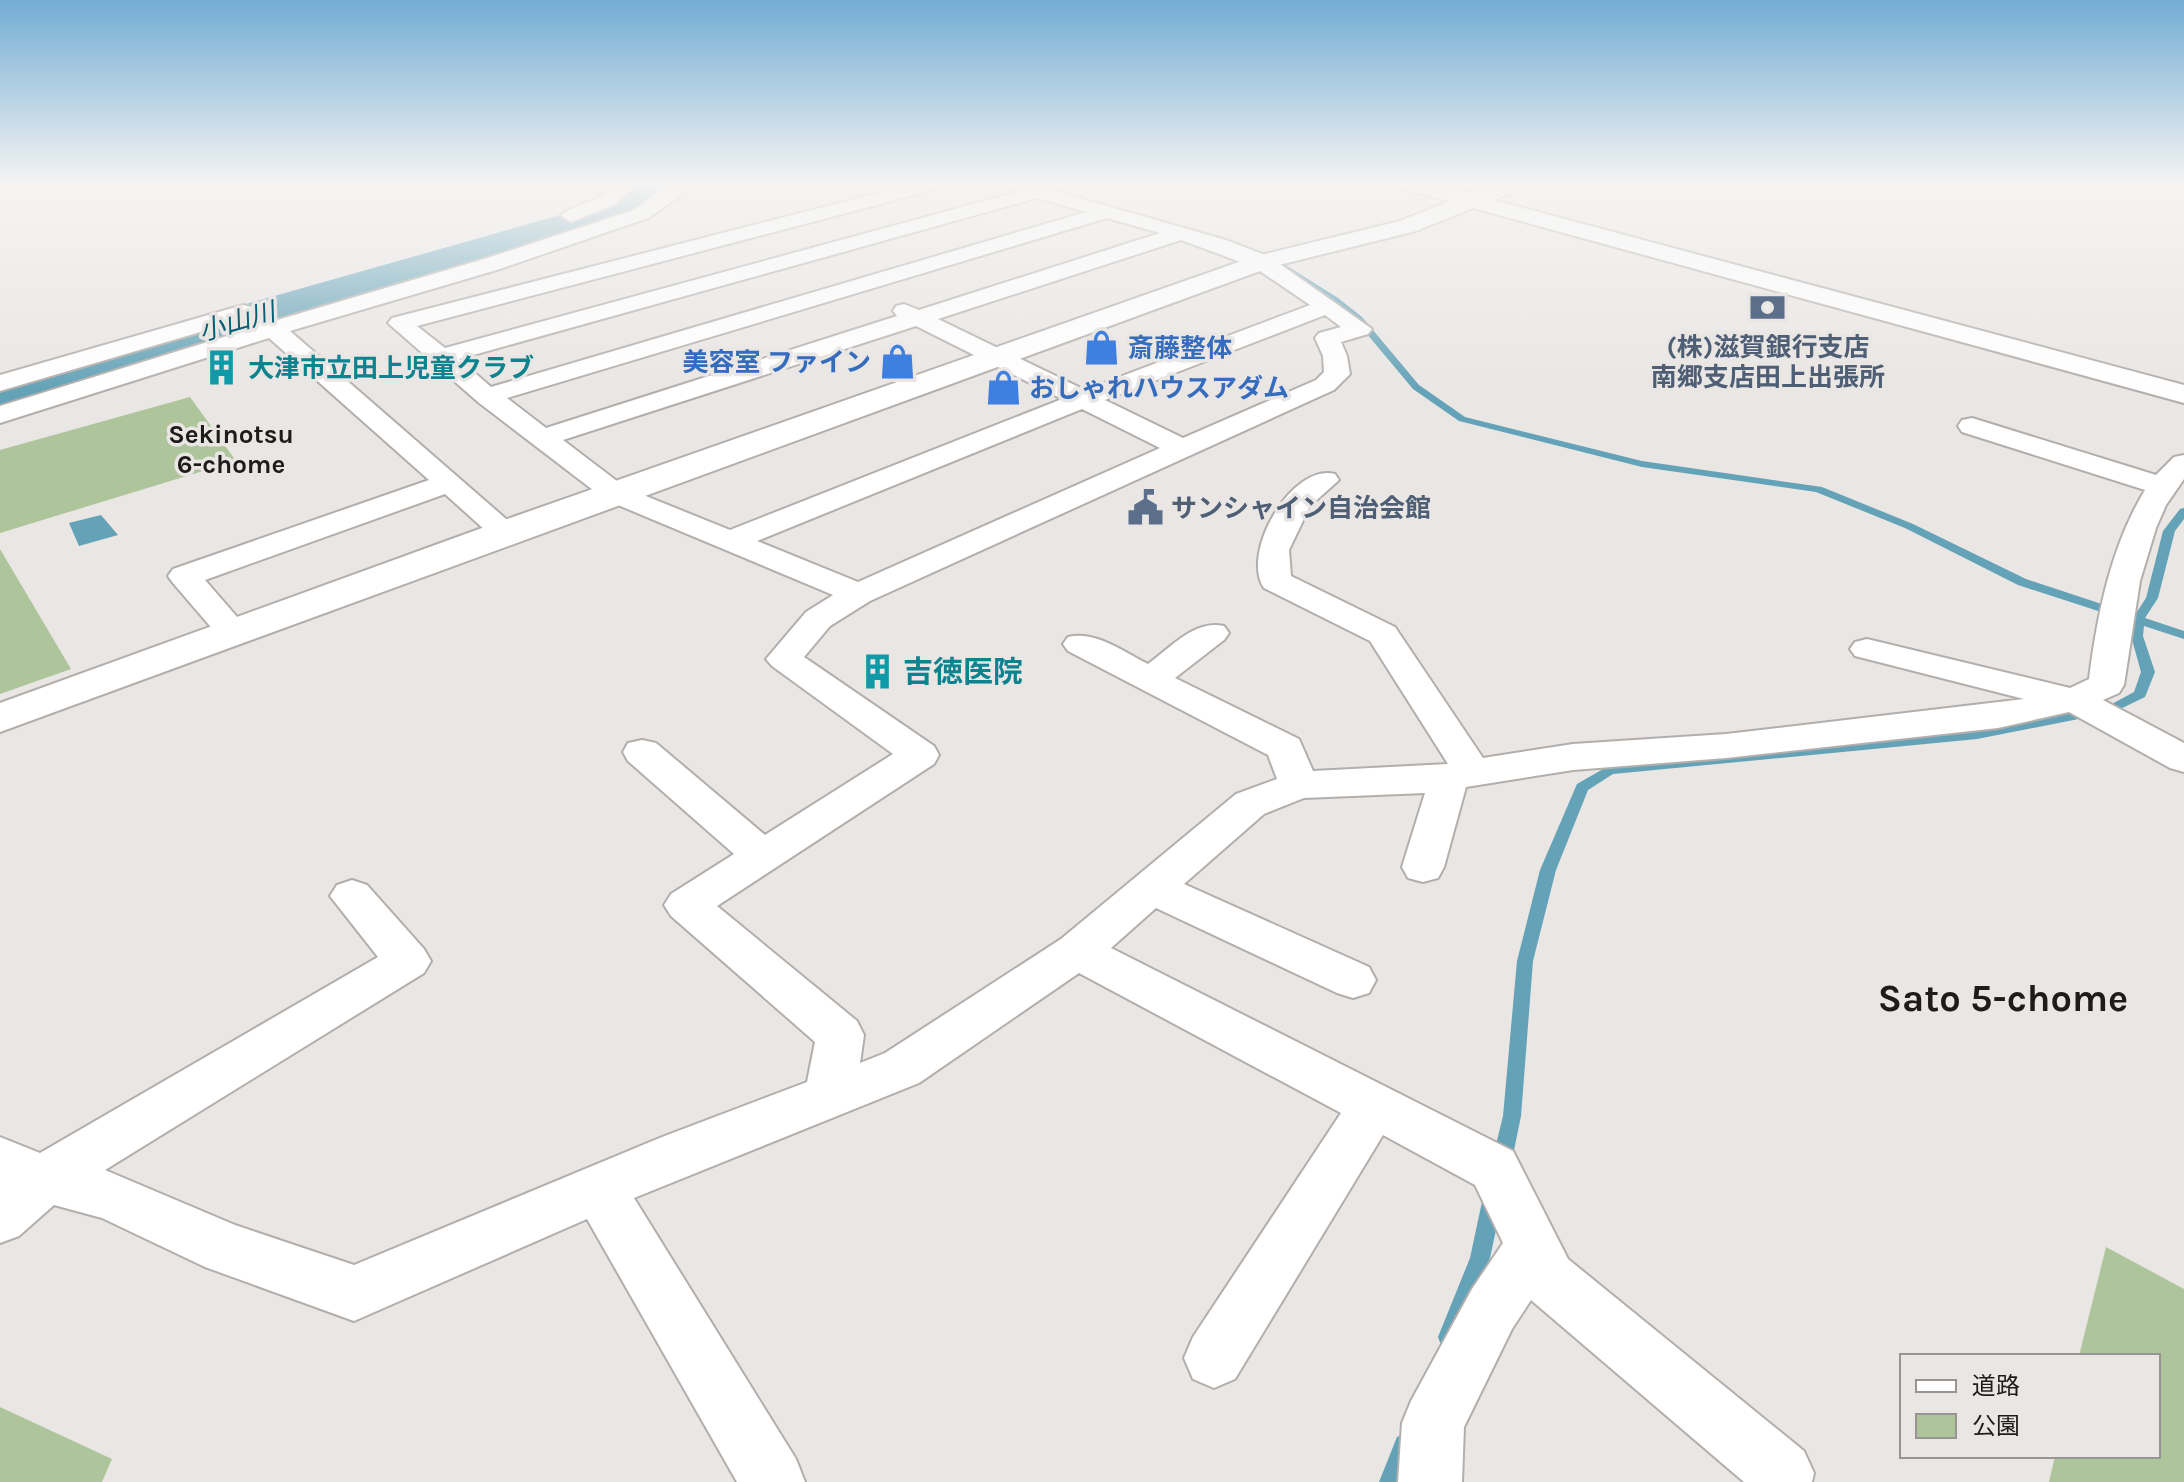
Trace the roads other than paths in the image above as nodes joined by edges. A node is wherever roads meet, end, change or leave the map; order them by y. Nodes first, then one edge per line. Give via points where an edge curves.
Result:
1 (524, 253) edge
2 (671, 253) edge
3 (785, 253) edge
4 (819, 253) edge
5 (963, 253) edge
6 (1118, 253) edge
7 (1241, 253) edge
8 (1298, 253) edge
9 (1664, 253) edge
10 (797, 259) junction
11 (1262, 262) junction
12 (852, 285) junction
13 (280, 301) dead end
14 (1328, 306) junction
15 (250, 310) junction
16 (918, 317) junction
17 (276, 328) junction
18 (440, 357) junction
19 (998, 357) junction
20 (0, 383) edge
21 (2184, 394) edge
22 (487, 396) junction
23 (1080, 401) junction
24 (0, 415) edge
25 (1972, 426) dead end
26 (542, 438) junction
27 (1181, 448) junction
28 (2173, 474) edge
29 (1325, 480) dead end
30 (450, 482) junction
31 (616, 494) junction
32 (506, 532) junction
33 (730, 541) junction
34 (858, 594) junction
35 (234, 633) junction
36 (1212, 633) dead end
37 (1080, 644) dead end
38 (1867, 649) dead end
39 (1150, 680) junction
40 (2074, 700) junction
41 (0, 718) edge
42 (642, 752) dead end
43 (2184, 759) edge
44 (1461, 775) junction
45 (1299, 785) junction
46 (763, 856) junction
47 (1423, 867) dead end
48 (1153, 888) junction
49 (352, 896) dead end
50 (1077, 951) junction
51 (1353, 980) dead end
52 (830, 1096) junction
53 (1374, 1105) junction
54 (23, 1169) edge
55 (599, 1190) junction
56 (0, 1218) edge
57 (1532, 1247) junction
58 (1214, 1358) dead end
59 (773, 1482) edge
60 (1430, 1482) edge
61 (1780, 1482) edge

1 - 17 street
2 - 18 street via 400,323
3 - 10 street
4 - 10 street
5 - 12 street
6 - 16 street
7 - 11 street
8 - 11 street
9 - 21 street
10 - 12 street
10 - 18 street
11 - 14 street
11 - 19 street
12 - 16 street
12 - 22 street
13 - 15 street
14 - 23 street
14 - 27 street via 1360,329 1327,338 1337,374 1325,385
15 - 17 street
15 - 20 street
16 - 19 street
16 - 26 street
17 - 24 street
17 - 30 street
18 - 22 street
19 - 23 street
19 - 31 street
22 - 26 street
23 - 27 street
23 - 33 street
25 - 28 street
26 - 31 street
27 - 34 street
28 - 40 street via 2140,531 2110,645 2106,685
29 - 44 street via 1297,501 1273,550 1275,581 1383,634
30 - 32 street
30 - 35 street via 184,576
31 - 32 street
31 - 33 street
32 - 35 street
33 - 34 street
34 - 46 street via 818,619 784,659 920,755
35 - 41 street
36 - 39 street
37 - 39 street
38 - 40 street
39 - 45 street via 1285,748
40 - 43 street
40 - 44 street via 1998,716 1573,757
42 - 46 street
44 - 45 street
44 - 47 street
45 - 48 street via 1250,804
46 - 52 street via 686,905 840,1035
48 - 50 street
48 - 51 street
49 - 54 street via 408,961
50 - 52 street via 902,1068
50 - 53 street
52 - 55 street
53 - 57 street via 1494,1168
53 - 58 street
54 - 55 street via 111,1196 225,1248 354,1293
54 - 56 street
55 - 59 street
57 - 60 street via 1492,1309 1433,1423
57 - 61 street via 1548,1278 1782,1473

